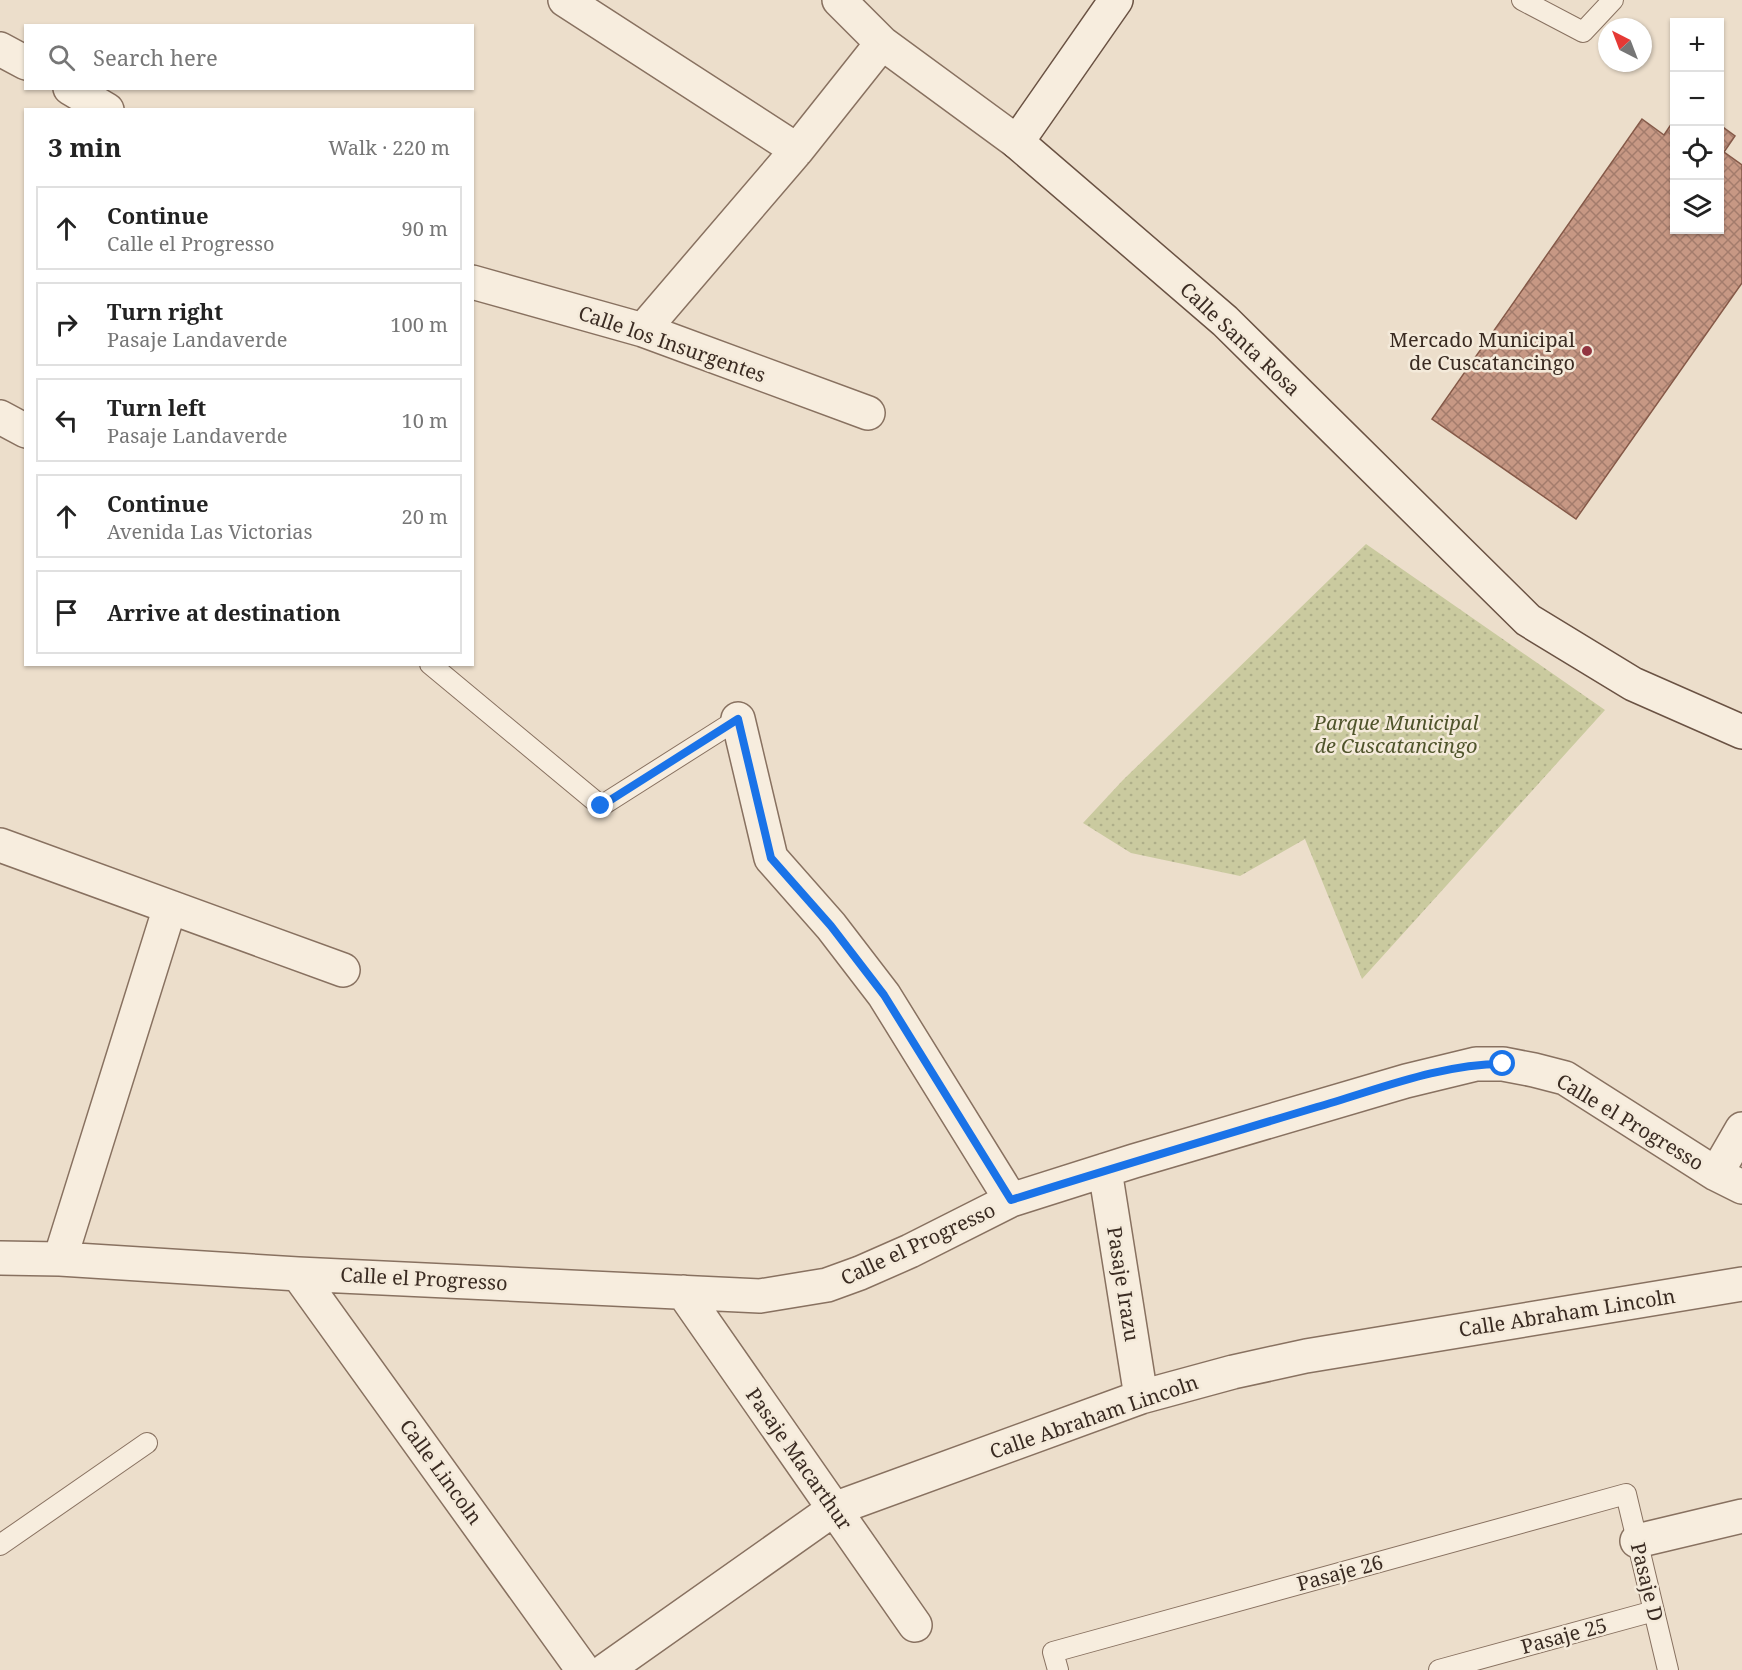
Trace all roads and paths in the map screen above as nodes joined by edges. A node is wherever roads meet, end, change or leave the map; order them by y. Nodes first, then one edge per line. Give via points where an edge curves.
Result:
1 (565, 0) edge
2 (839, 0) edge
3 (1116, 0) edge
4 (1522, 0) edge
5 (1613, 0) edge
6 (882, 43) junction
7 (0, 49) edge
8 (24, 62) edge
9 (73, 90) edge
10 (104, 108) edge
11 (1017, 142) junction
12 (797, 150) junction
13 (474, 283) edge
14 (644, 330) junction
15 (868, 413) dead end
16 (0, 417) edge
17 (24, 430) edge
18 (432, 666) edge
19 (738, 719) joint
20 (1742, 732) edge
21 (0, 845) edge
22 (170, 907) junction
23 (343, 970) dead end
24 (1742, 1129) edge
25 (1104, 1170) junction
26 (1729, 1180) edge
27 (1011, 1200) junction
28 (0, 1258) edge
29 (60, 1259) junction
30 (298, 1274) junction
31 (1742, 1284) edge
32 (683, 1292) junction
33 (1141, 1397) junction
34 (147, 1443) dead end
35 (1626, 1494) joint
36 (834, 1509) junction
37 (1742, 1516) edge
38 (1637, 1541) junction
39 (0, 1545) edge
40 (1654, 1611) junction
41 (915, 1625) dead end
42 (1055, 1661) edge
43 (583, 1670) edge
44 (606, 1670) edge
45 (1439, 1670) edge
46 (1668, 1670) edge

1 - 12 street
2 - 6 street, Calle Santa Rosa
3 - 11 street
4 - 5 lane via 1583,33
6 - 11 street, Calle Santa Rosa
6 - 12 street
7 - 8 street
9 - 10 street
11 - 20 street, Calle Santa Rosa via 1225,321 1528,620 1633,684
12 - 14 street
13 - 14 street, Calle los Insurgentes
14 - 15 street, Calle los Insurgentes
16 - 17 street
18 - 19 lane via 601,806
19 - 27 street via 771,858 831,926 884,995
21 - 22 street
22 - 23 street
22 - 29 street
24 - 26 street
25 - 26 street, Calle el Progresso via 1439,1072 1476,1064 1503,1064 1565,1078
25 - 27 street, Calle el Progresso
25 - 33 street, Pasaje Irazu
27 - 32 street, Calle el Progresso via 910,1251 827,1285 760,1296
28 - 29 street, Calle el Progresso
29 - 30 street, Calle el Progresso
30 - 32 street, Calle el Progresso
30 - 43 street, Calle Lincoln
31 - 33 street, Calle Abraham Lincoln via 1306,1356
32 - 36 street, Pasaje Macarthur
33 - 36 street, Calle Abraham Lincoln
34 - 39 lane
35 - 38 lane, Pasaje D
35 - 42 lane, Pasaje 26
36 - 41 street, Pasaje Macarthur
36 - 44 street, Calle Abraham Lincoln
37 - 38 street
38 - 40 lane, Pasaje D
40 - 45 lane, Pasaje 25
40 - 46 lane, Pasaje D

